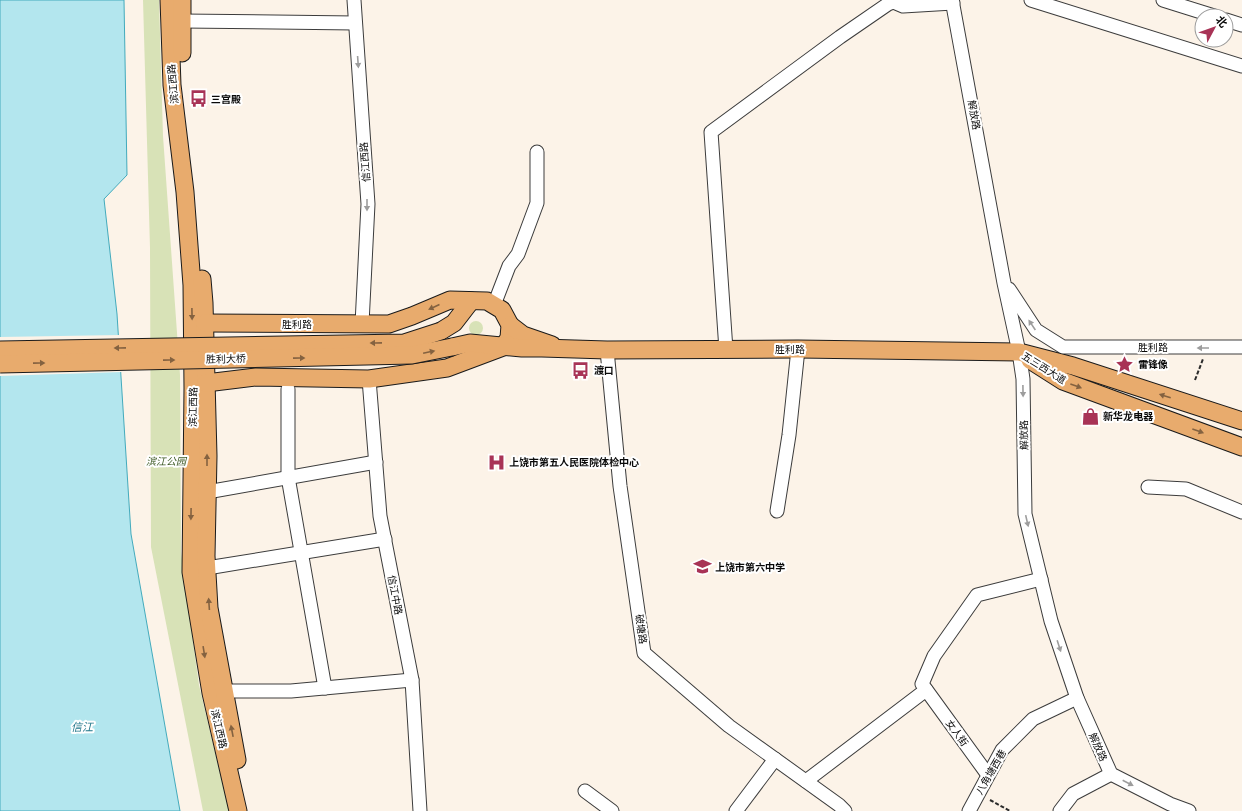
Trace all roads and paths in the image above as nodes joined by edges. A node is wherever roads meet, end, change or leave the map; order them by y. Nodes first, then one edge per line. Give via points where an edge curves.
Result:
1 (169, 0) edge
2 (182, 0) edge
3 (354, 0) edge
4 (1031, 0) edge
5 (1163, 0) edge
6 (891, 1) edge
7 (953, 1) edge
8 (1194, 10) edge
9 (182, 21) junction
10 (355, 23) junction
11 (1242, 66) edge
12 (537, 152) dead end
13 (1004, 283) junction
14 (471, 301) junction
15 (494, 304) junction
16 (205, 322) junction
17 (362, 324) junction
18 (510, 325) junction
19 (256, 326) junction
20 (503, 347) junction
21 (562, 348) junction
22 (1242, 348) edge
23 (798, 349) junction
24 (0, 350) edge
25 (608, 350) junction
26 (726, 350) junction
27 (1018, 352) junction
28 (1204, 356) dead end
29 (0, 364) edge
30 (265, 375) junction
31 (369, 379) junction
32 (1195, 380) dead end
33 (206, 383) junction
34 (288, 389) dead end
35 (1242, 421) edge
36 (1242, 447) edge
37 (376, 462) junction
38 (288, 477) junction
39 (1148, 488) dead end
40 (207, 492) junction
41 (777, 511) dead end
42 (1242, 512) edge
43 (385, 539) junction
44 (302, 553) junction
45 (207, 568) junction
46 (1041, 579) junction
47 (412, 680) junction
48 (325, 688) junction
49 (926, 690) junction
50 (224, 691) junction
51 (1077, 698) junction
52 (775, 759) junction
53 (1110, 774) junction
54 (988, 775) junction
55 (806, 781) junction
56 (585, 791) dead end
57 (978, 794) junction
58 (1168, 808) edge
59 (238, 811) edge
60 (247, 811) edge
61 (420, 811) edge
62 (612, 811) edge
63 (736, 811) edge
64 (845, 811) edge
65 (968, 811) edge
66 (1010, 811) edge
67 (1060, 811) edge
68 (1189, 811) edge

1 -> 59 main road, 滨江西路 via 172,85 185,192 192,285 191,572 211,693
2 - 9 main road, 滨江西路
3 - 10 street, 信江西路
4 - 11 street
5 - 8 street
6 - 7 street via 903,6
6 - 26 street via 711,132
7 - 13 street, 解放路
9 - 10 street
9 - 16 main road, 滨江西路 via 182,63
10 -> 17 street, 信江西路 via 368,204
12 - 15 street via 537,203 518,254 509,266
22 -> 13 street, 胜利路 via 1063,347 1036,330
13 - 27 street, 解放路
14 - 15 main road, 胜利路 via 487,301
14 -> 17 main road, 胜利路 via 450,300 389,324
14 -> 24 main road, 胜利大桥, bridge via 454,324 404,343
15 - 18 main road via 502,310
16 - 19 main road, 胜利路
16 - 33 main road, 滨江西路
17 - 19 main road, 胜利路 via 323,327
18 - 20 main road via 509,338
18 - 21 main road via 523,335
19 - 30 main road via 241,329 236,346 238,360 244,369
20 - 21 main road, 胜利大桥
29 -> 20 main road, 胜利大桥, bridge via 412,356 470,344
20 - 31 main road via 448,368
21 - 25 main road, 胜利路
23 - 26 main road, 胜利路
23 - 27 main road, 胜利路
23 - 41 street via 789,435
25 - 26 main road, 胜利路
25 - 52 street, 破塘路 via 620,486 644,653 729,726
35 -> 27 main road, 五三西大道 via 1073,366
27 -> 36 main road, 五三西大道 via 1063,381
27 -> 46 street, 解放路 via 1023,379 1025,514
28 - 32 path
30 - 31 main road via 330,374
30 - 33 main road
31 - 37 street, 信江中路
40 -> 33 main road, 滨江西路
34 - 38 street
37 - 38 street
37 - 43 street, 信江中路 via 380,516
38 - 40 street
38 - 44 street
39 - 42 street via 1186,490
40 - 45 main road, 滨江西路
43 - 44 street
43 - 47 street, 信江中路
44 - 45 street
44 - 48 street
50 -> 45 main road, 滨江西路 via 209,608
46 - 49 street via 978,595 934,656 922,684
46 -> 51 street, 解放路 via 1051,621
47 - 48 street
47 - 61 street, 信江中路
48 - 50 street
49 - 54 street, 女人街
49 - 55 street
60 -> 50 main road, 滨江西路
51 - 53 street, 解放路
51 - 54 street, 八角塘西巷 via 1032,719 1002,750
52 - 55 street, 破塘路
52 - 63 street
53 -> 58 street
53 - 67 street via 1073,794
54 - 57 street, 八角塘西巷
55 - 64 street, 破塘路
56 - 62 street
57 - 65 street, 八角塘西巷
57 - 66 path
58 - 68 street

